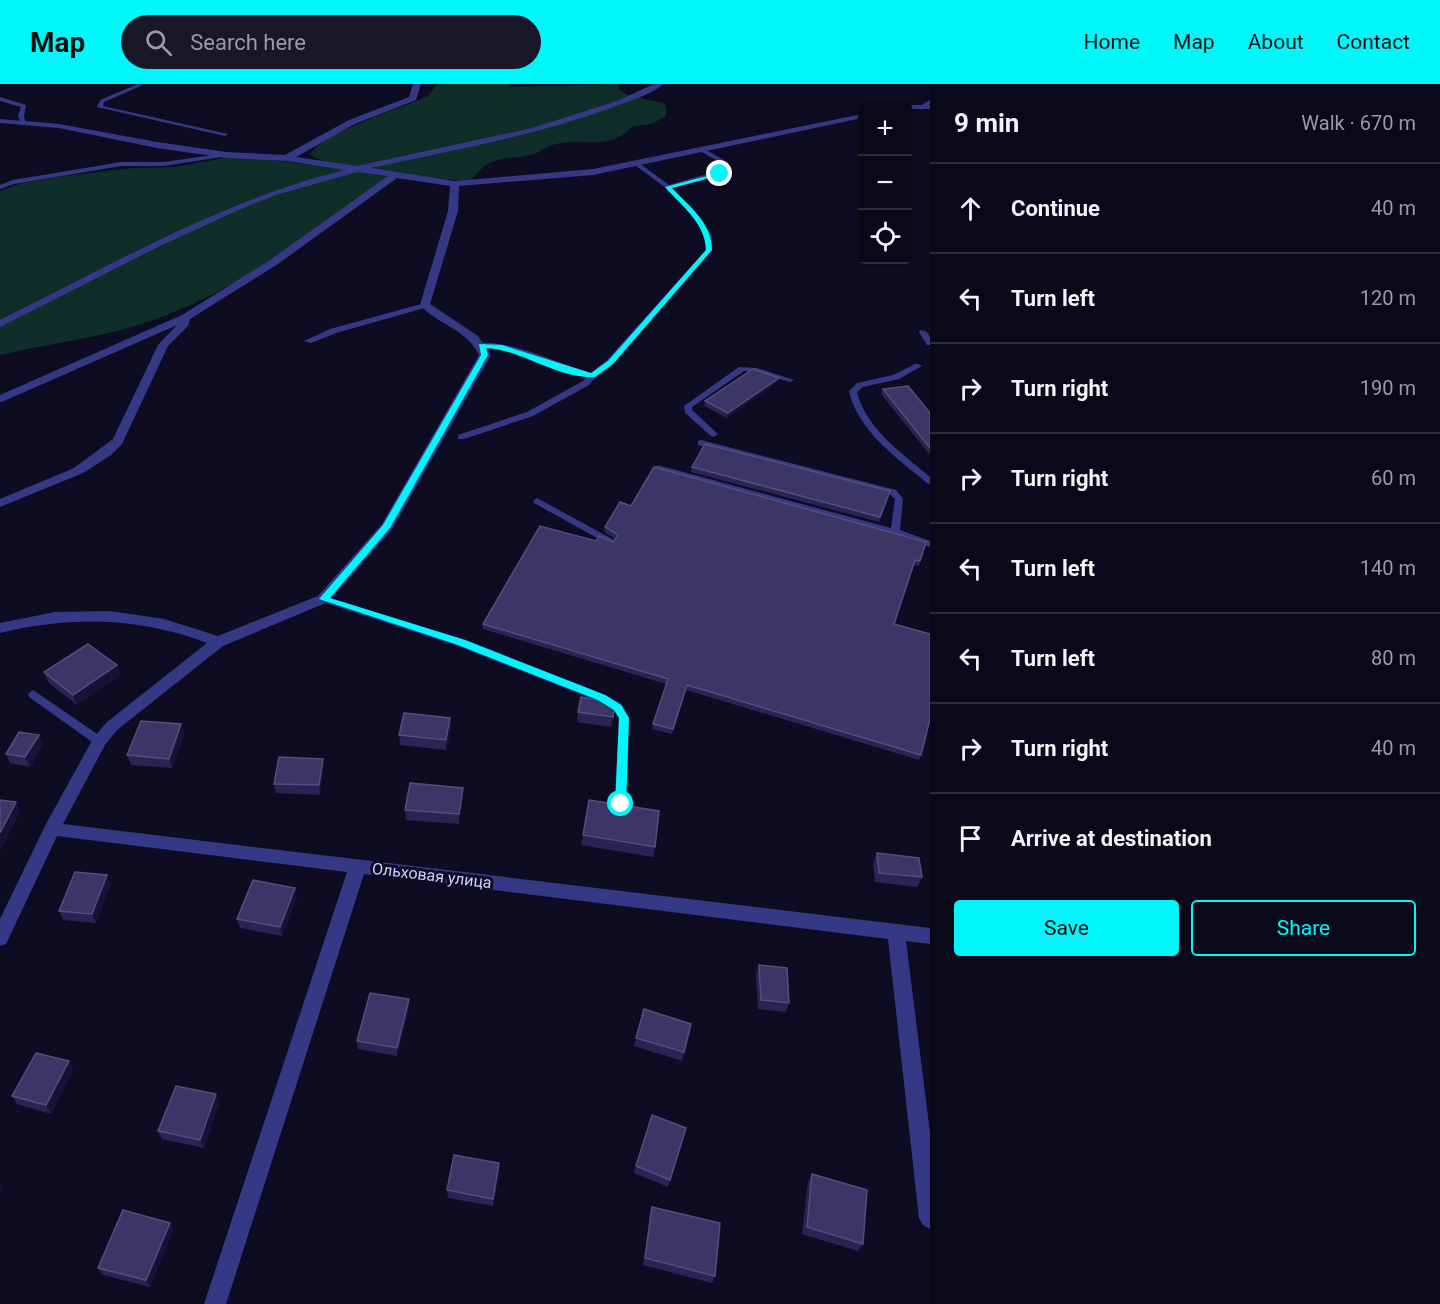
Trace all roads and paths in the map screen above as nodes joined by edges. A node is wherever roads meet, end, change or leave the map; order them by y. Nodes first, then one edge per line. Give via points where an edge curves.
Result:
1 (417, 84) edge
2 (660, 84) edge
3 (140, 85) edge
4 (0, 99) edge
5 (928, 105) edge
6 (912, 106) edge
7 (858, 117) edge
8 (0, 121) edge
9 (24, 123) junction
10 (225, 134) dead end
11 (702, 150) junction
12 (226, 154) junction
13 (287, 158) junction
14 (634, 162) junction
15 (353, 170) junction
16 (395, 175) junction
17 (455, 184) junction
18 (0, 187) edge
19 (668, 187) junction
20 (425, 305) junction
21 (186, 317) junction
22 (0, 324) edge
23 (923, 332) dead end
24 (308, 341) dead end
25 (930, 343) edge
26 (481, 345) junction
27 (918, 366) dead end
28 (592, 376) junction
29 (790, 380) dead end
30 (0, 399) edge
31 (714, 434) dead end
32 (461, 437) dead end
33 (701, 443) dead end
34 (658, 468) edge
35 (930, 481) edge
36 (537, 501) dead end
37 (0, 503) edge
38 (895, 531) junction
39 (611, 542) edge
40 (930, 544) edge
41 (323, 599) junction
42 (0, 628) edge
43 (218, 642) junction
44 (33, 694) dead end
45 (99, 741) junction
46 (621, 804) edge
47 (52, 829) junction
48 (358, 866) junction
49 (896, 932) junction
50 (930, 936) edge
51 (0, 938) edge
52 (930, 1218) edge
53 (216, 1304) edge

1 - 13 street via 413,98 352,122
2 - 15 street via 626,102 574,118
3 - 10 lane via 102,100 100,107
4 - 9 lane via 24,106
5 - 6 street
7 - 11 street
8 - 9 street
9 - 12 street
11 - 14 street
11 - 19 lane via 726,164 727,170
12 - 13 street
12 - 18 lane via 165,164 121,165
13 - 15 street
14 - 17 street via 593,172
14 - 19 lane
15 - 16 street
15 - 22 street via 312,180 215,218
16 - 17 street
16 - 21 street via 274,262
17 - 20 street via 453,211
19 - 28 lane via 704,226 709,250 610,362
20 - 24 lane
20 - 26 street via 434,314 457,324
21 - 30 street
21 - 37 street via 163,345 118,441 107,453
23 - 25 lane
26 - 28 lane via 499,346
26 - 41 street via 485,355 387,526
27 - 35 lane via 896,377 860,385 853,392 854,402 866,421
28 - 32 lane via 530,414
29 - 31 lane via 742,369 688,406 688,411
33 - 38 lane via 893,492 899,499
34 - 38 lane
36 - 39 lane
38 - 40 lane
41 - 43 street
41 - 46 lane via 462,643 618,707 624,718
42 - 43 street via 62,615 114,614 155,621
43 - 45 street
44 - 45 lane
45 - 47 street
47 - 48 street, Ольховая улица
47 - 51 street
48 - 49 street, Ольховая улица
48 - 53 street
49 - 50 street, Ольховая улица
49 - 52 street

